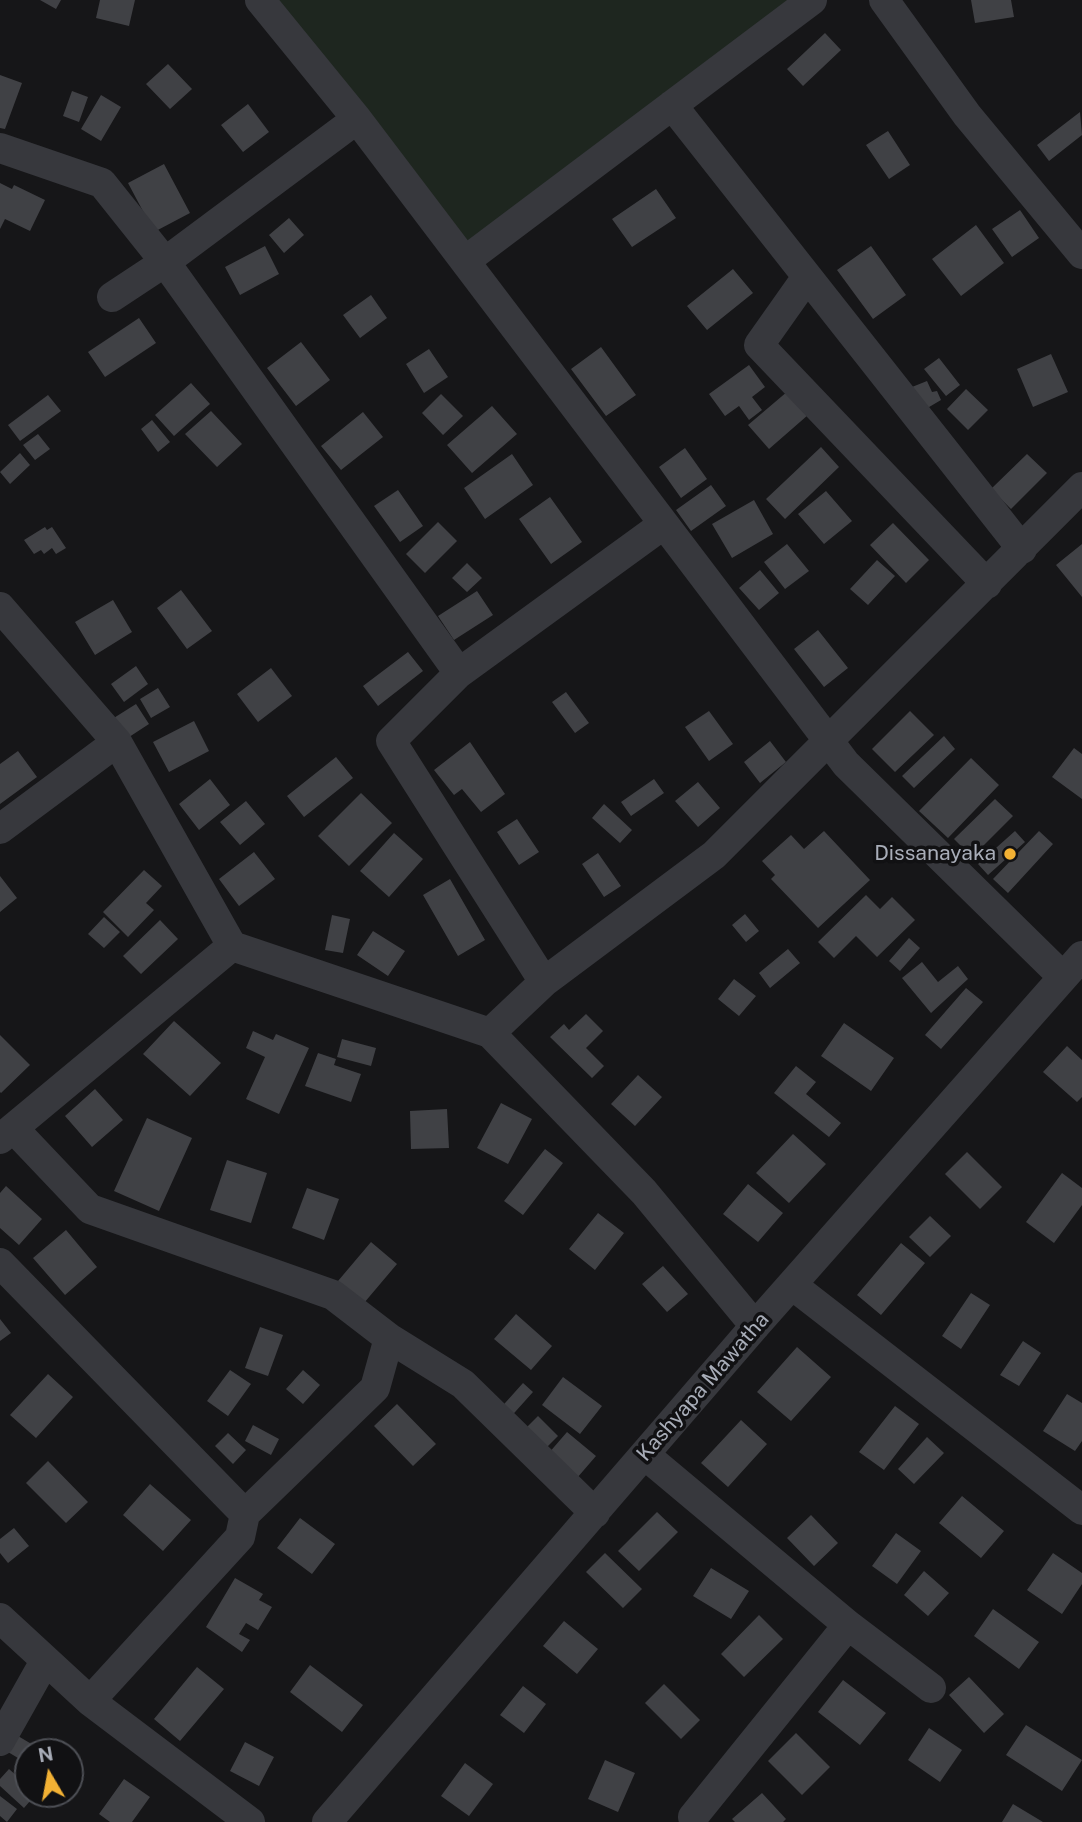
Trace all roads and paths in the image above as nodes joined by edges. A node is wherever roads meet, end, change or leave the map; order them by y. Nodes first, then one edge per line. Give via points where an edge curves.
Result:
1 (260, 0) edge
2 (811, 0) edge
3 (884, 0) edge
4 (672, 105) junction
5 (357, 119) junction
6 (0, 148) edge
7 (1082, 254) edge
8 (465, 261) junction
9 (165, 262) junction
10 (807, 277) junction
11 (112, 297) dead end
12 (1082, 487) edge
13 (664, 524) junction
14 (1022, 549) junction
15 (987, 584) junction
16 (0, 607) edge
17 (459, 673) junction
18 (829, 741) junction
19 (117, 742) junction
20 (0, 829) edge
21 (232, 946) junction
22 (1073, 966) edge
23 (544, 982) junction
24 (490, 1033) junction
25 (7, 1134) edge
26 (0, 1263) edge
27 (792, 1285) junction
28 (755, 1326) junction
29 (389, 1338) junction
30 (645, 1455) junction
31 (1082, 1510) edge
32 (595, 1513) junction
33 (245, 1514) junction
34 (0, 1618) edge
35 (848, 1625) junction
36 (45, 1661) junction
37 (931, 1688) dead end
38 (90, 1701) junction
39 (0, 1741) edge
40 (693, 1817) dead end
41 (250, 1822) edge
42 (327, 1822) edge

1 - 5 street
2 - 4 street
3 - 7 street via 967,115
4 - 8 street
4 - 10 street
5 - 8 street
5 - 9 street
6 - 9 street via 102,183
8 - 13 street
9 - 11 street
9 - 17 street
10 - 14 street
10 - 15 street via 759,345
12 - 14 street
13 - 17 street
13 - 18 street
14 - 15 street
15 - 18 street
16 - 19 street
17 - 23 street via 391,741
18 - 22 street via 846,764
18 - 23 street via 714,855
19 - 20 street
19 - 21 street
21 - 24 street
21 - 25 street
22 - 27 street, Kashyapa Mawatha
23 - 24 street
24 - 28 street via 644,1192
25 - 29 street via 90,1209 333,1295
26 - 33 street
27 - 28 street, Kashyapa Mawatha
27 - 31 street
28 - 30 street, Kashyapa Mawatha
29 - 32 street via 463,1384
29 - 33 street via 374,1388
30 - 32 street, Kashyapa Mawatha
30 - 35 street
32 - 42 street, Kashyapa Mawatha
33 - 38 street via 240,1538
34 - 36 street
35 - 37 street
35 - 40 street
36 - 38 street
36 - 39 street
38 - 41 street

